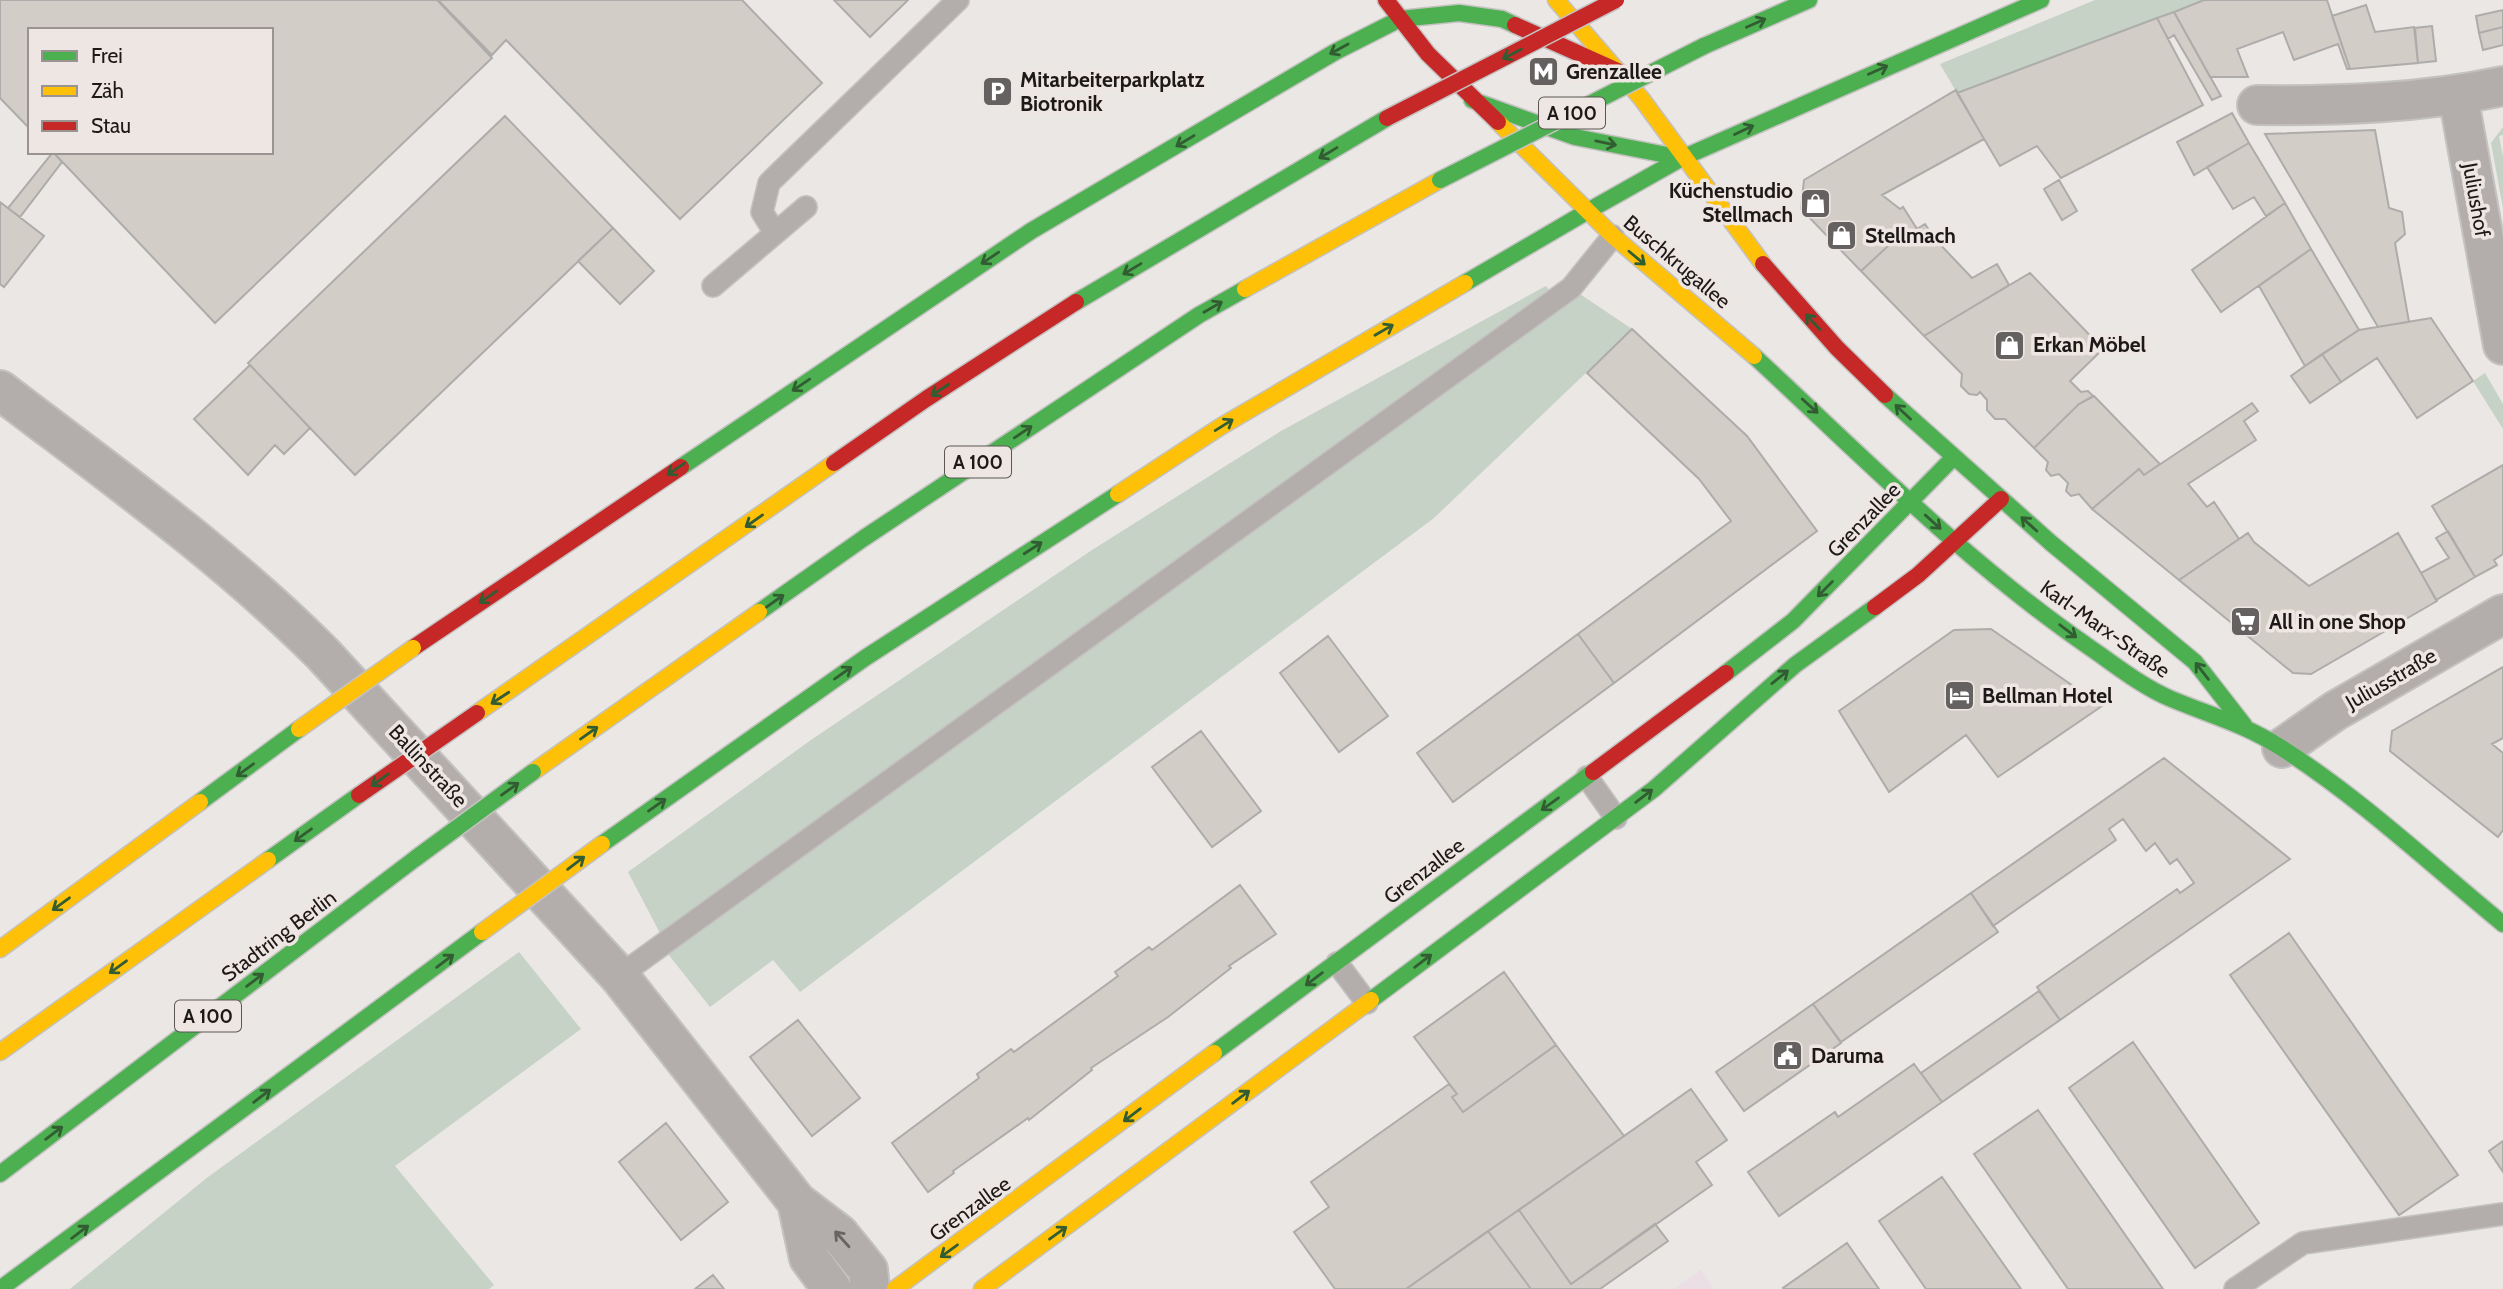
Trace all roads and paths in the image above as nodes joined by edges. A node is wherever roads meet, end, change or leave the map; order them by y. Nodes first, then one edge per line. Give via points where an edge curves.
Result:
1 (958, 0) edge
2 (1386, 0) edge
3 (1438, 0) edge
4 (1556, 0) edge
5 (1616, 0) edge
6 (1809, 0) edge
7 (2041, 0) edge
8 (1400, 19) junction
9 (1619, 72) junction
10 (2503, 86) edge
11 (2458, 95) junction
12 (1472, 100) junction
13 (2257, 105) dead end
14 (1682, 158) junction
15 (806, 207) dead end
16 (1588, 211) junction
17 (775, 233) junction
18 (1613, 236) junction
19 (712, 286) dead end
20 (2503, 345) edge
21 (0, 390) edge
22 (1954, 457) junction
23 (2001, 499) junction
24 (1910, 501) junction
25 (1956, 542) junction
26 (2503, 614) edge
27 (1664, 719) junction
28 (2244, 725) junction
29 (2282, 748) junction
30 (1692, 757) junction
31 (1587, 777) junction
32 (1616, 818) junction
33 (2503, 924) edge
34 (0, 950) edge
35 (1336, 962) junction
36 (619, 976) junction
37 (1367, 1003) junction
38 (0, 1052) edge
39 (0, 1174) edge
40 (797, 1202) junction
41 (2503, 1214) edge
42 (25, 1273) junction
43 (0, 1289) edge
44 (7, 1289) edge
45 (832, 1289) edge
46 (870, 1289) edge
47 (895, 1289) edge
48 (982, 1289) edge
49 (2235, 1289) edge

1 - 17 lane via 769,183 762,212
2 - 8 main road, Buschkrugallee
3 - 8 main road
4 - 9 main road
5 -> 38 main road, bridge via 1387,118 1026,333 359,795
39 -> 6 main road, Stadtring Berlin / A 100, bridge via 533,772 864,538 1199,315 1440,180 1704,46
14 -> 7 main road
8 - 9 main road via 1459,13 1503,19
8 - 12 main road, Buschkrugallee
8 -> 34 main road, bridge via 1324,58 1031,231 414,648
9 - 14 main road
10 - 11 street
11 - 13 street via 2325,106
11 - 20 street, Juliushof
12 -> 14 main road via 1576,137
12 - 16 main road, Buschkrugallee
14 - 16 main road
22 -> 14 main road via 1790,297
15 - 17 lane
16 - 18 main road, Buschkrugallee
42 -> 16 main road, bridge via 602,844 865,658 1173,457
17 - 19 lane
18 -> 24 main road, Buschkrugallee via 1737,340
18 - 36 lane via 1571,288
21 - 36 street, Ballinstraße via 273,604
22 - 23 main road
22 - 24 main road, Grenzallee
23 - 25 main road
28 -> 23 main road, Karl-Marx-Straße via 2195,662
24 -> 25 main road, Buschkrugallee
24 -> 27 main road, Grenzallee via 1793,621
25 -> 28 main road, Karl-Marx-Straße via 2088,646 2167,697
30 -> 25 main road via 1770,685
26 - 29 street, Juliusstraße via 2335,711
27 - 30 lane
27 - 31 main road, Grenzallee
28 - 29 main road, Karl-Marx-Straße
29 - 33 main road, Karl-Marx-Straße via 2351,798
32 -> 30 main road
31 - 32 lane
31 -> 35 main road, Grenzallee
37 -> 32 main road
35 - 37 lane
35 -> 47 main road, Grenzallee
36 - 40 street, Ballinstraße
48 -> 37 main road
40 - 45 street, Ballinstraße via 809,1258
46 -> 40 street, Ballinstraße via 868,1270 839,1234
41 - 49 lane via 2303,1243
42 - 43 main road
42 - 44 main road

